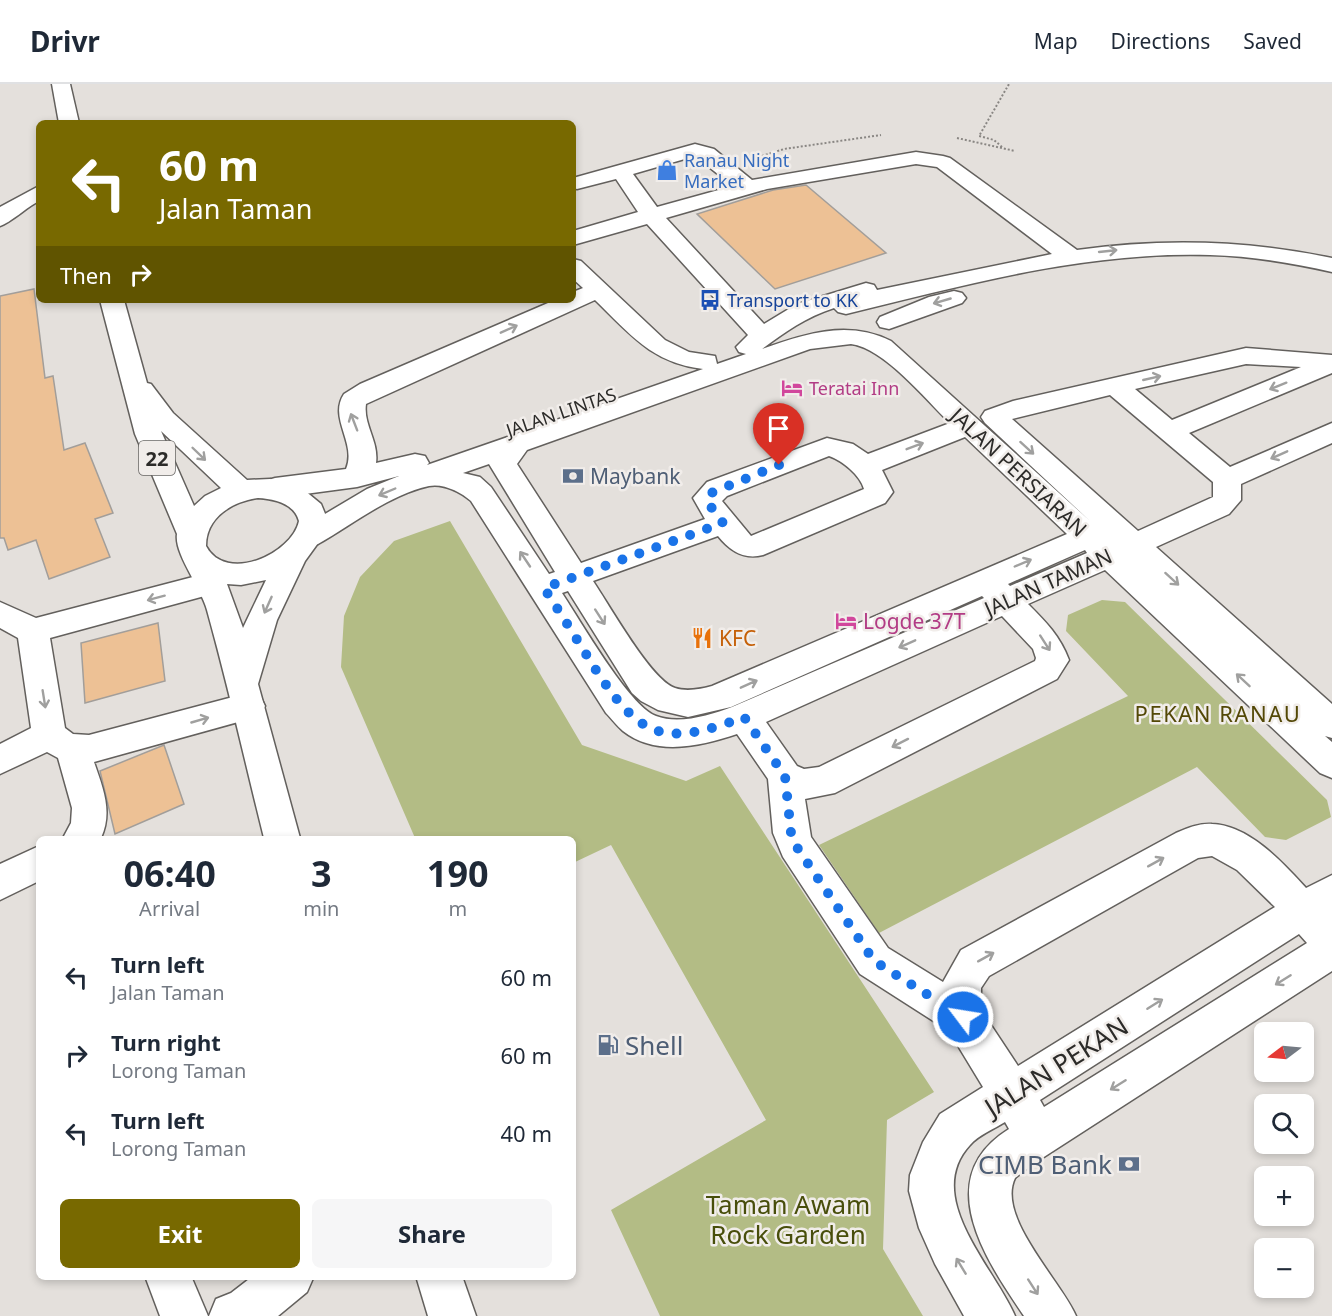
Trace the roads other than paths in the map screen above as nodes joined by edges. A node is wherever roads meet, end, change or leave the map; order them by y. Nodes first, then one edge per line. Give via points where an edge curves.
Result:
1 (61, 84) edge
2 (68, 120) edge
3 (621, 171) junction
4 (577, 183) dead end
5 (748, 188) junction
6 (36, 193) edge
7 (651, 215) junction
8 (0, 219) edge
9 (576, 237) edge
10 (1071, 257) junction
11 (1332, 265) edge
12 (576, 269) edge
13 (962, 278) junction
14 (1332, 279) edge
15 (598, 290) junction
16 (576, 300) edge
17 (115, 303) edge
18 (568, 303) edge
19 (843, 309) junction
20 (889, 325) junction
21 (860, 336) junction
22 (756, 342) junction
23 (656, 345) junction
24 (706, 362) junction
25 (1332, 363) edge
26 (134, 378) junction
27 (656, 379) junction
28 (1115, 386) junction
29 (981, 421) junction
30 (1169, 431) junction
31 (1332, 432) edge
32 (517, 444) junction
33 (862, 467) junction
34 (429, 475) junction
35 (357, 477) junction
36 (1227, 479) junction
37 (275, 488) junction
38 (241, 491) junction
39 (723, 523) junction
40 (191, 533) junction
41 (1111, 540) junction
42 (301, 545) junction
43 (208, 573) junction
44 (575, 577) junction
45 (544, 588) junction
46 (995, 590) junction
47 (0, 614) edge
48 (33, 632) junction
49 (0, 638) edge
50 (245, 695) junction
51 (744, 717) junction
52 (1332, 724) edge
53 (61, 742) junction
54 (0, 760) edge
55 (1332, 763) edge
56 (785, 776) junction
57 (83, 836) edge
58 (281, 836) edge
59 (36, 865) edge
60 (0, 883) edge
61 (1317, 902) edge
62 (1332, 943) edge
63 (1332, 949) edge
64 (963, 1017) junction
65 (1011, 1095) junction
66 (1038, 1136) junction
67 (170, 1280) edge
68 (286, 1280) edge
69 (184, 1316) edge
70 (232, 1316) edge
71 (240, 1316) edge
72 (991, 1316) edge
73 (1052, 1316) edge

1 - 2 main road
3 - 4 main road
3 - 5 main road via 688,151 702,151
3 - 7 main road
5 - 7 main road
5 - 10 main road via 904,159 930,158 943,162
6 - 8 main road
7 - 9 main road
7 - 22 main road
10 -> 11 main road via 1139,248 1217,247
10 - 13 main road
12 - 15 main road
13 - 19 main road, JALAN LINTAS
13 - 22 main road via 915,277 805,309
14 -> 20 main road via 1240,264 1135,265 989,289 937,302
16 -> 15 main road
15 - 23 main road
17 - 26 main road, 22
35 -> 18 main road via 365,460 364,445 350,414 353,400
19 - 20 main road, JALAN PERSIARAN via 861,305 877,309
19 - 21 main road, JALAN PERSIARAN via 837,315 838,326
19 - 22 main road, JALAN LINTAS
20 - 21 main road via 877,335
20 - 29 main road, JALAN PERSIARAN
21 - 29 main road, JALAN PERSIARAN via 883,346
21 - 32 main road, JALAN LINTAS via 805,342
22 - 24 main road, JALAN LINTAS
23 - 24 main road via 683,359
23 - 27 main road via 661,367
24 - 27 main road, JALAN LINTAS
28 -> 25 main road via 1246,356
25 -> 30 main road
26 -> 38 main road, 22 via 164,419
26 - 40 main road, 22 via 148,434
27 - 35 main road, JALAN LINTAS via 409,465
28 - 29 main road via 1013,409
28 - 30 main road
33 -> 29 main road
29 - 41 main road, JALAN PERSIARAN
30 - 36 main road
31 -> 36 main road
32 - 34 main road, JALAN LINTAS
32 - 44 main road, JALAN TAMAN via 506,456 507,473
33 - 39 main road via 843,450 827,447 717,489 707,498
33 - 39 main road via 878,485 875,496 762,545 740,543
34 -> 42 main road, JALAN LINTAS via 376,496
45 -> 34 main road, JALAN TAMAN via 481,494 470,484
35 - 37 main road, JALAN LINTAS
36 - 41 main road, JALAN TAMAN via 1227,500 1220,507
37 - 38 main road
37 - 42 main road via 291,493 310,511 312,524
38 - 40 main road via 208,508
39 - 44 main road
40 - 43 main road, 22 via 190,545
41 - 46 main road, JALAN TAMAN
41 -> 52 main road, JALAN PERSIARAN
55 -> 41 main road, JALAN PERSIARAN
42 - 43 main road via 278,564 248,572
42 -> 50 main road via 261,620
43 -> 48 main road
43 - 50 main road, 22 via 222,607
44 - 45 main road
44 -> 46 main road, JALAN TAMAN via 644,684 655,695 685,704 719,698
45 - 51 main road, JALAN TAMAN via 618,704 639,724 662,732 688,733
46 -> 51 main road, JALAN TAMAN
46 -> 56 main road via 1047,643 1053,660 1046,670 824,782 801,784
47 - 48 main road
48 - 49 main road
48 -> 53 main road
53 -> 50 main road via 110,745
50 - 58 main road, 22
51 - 56 main road
53 - 54 main road
53 - 57 main road via 90,812
56 - 64 main road via 796,846 874,961
59 - 60 main road
61 - 62 main road
64 -> 61 main road via 958,995 963,978 975,963 1189,844 1219,841 1236,848
65 -> 61 main road, JALAN PEKAN
63 -> 66 main road
64 - 65 main road
65 - 66 main road
72 -> 65 main road, JALAN PEKAN via 948,1244 936,1209 932,1178 941,1151 955,1129
66 -> 73 main road via 999,1164 990,1184 990,1207 998,1231
67 - 69 main road
68 - 71 main road
70 - 71 main road

